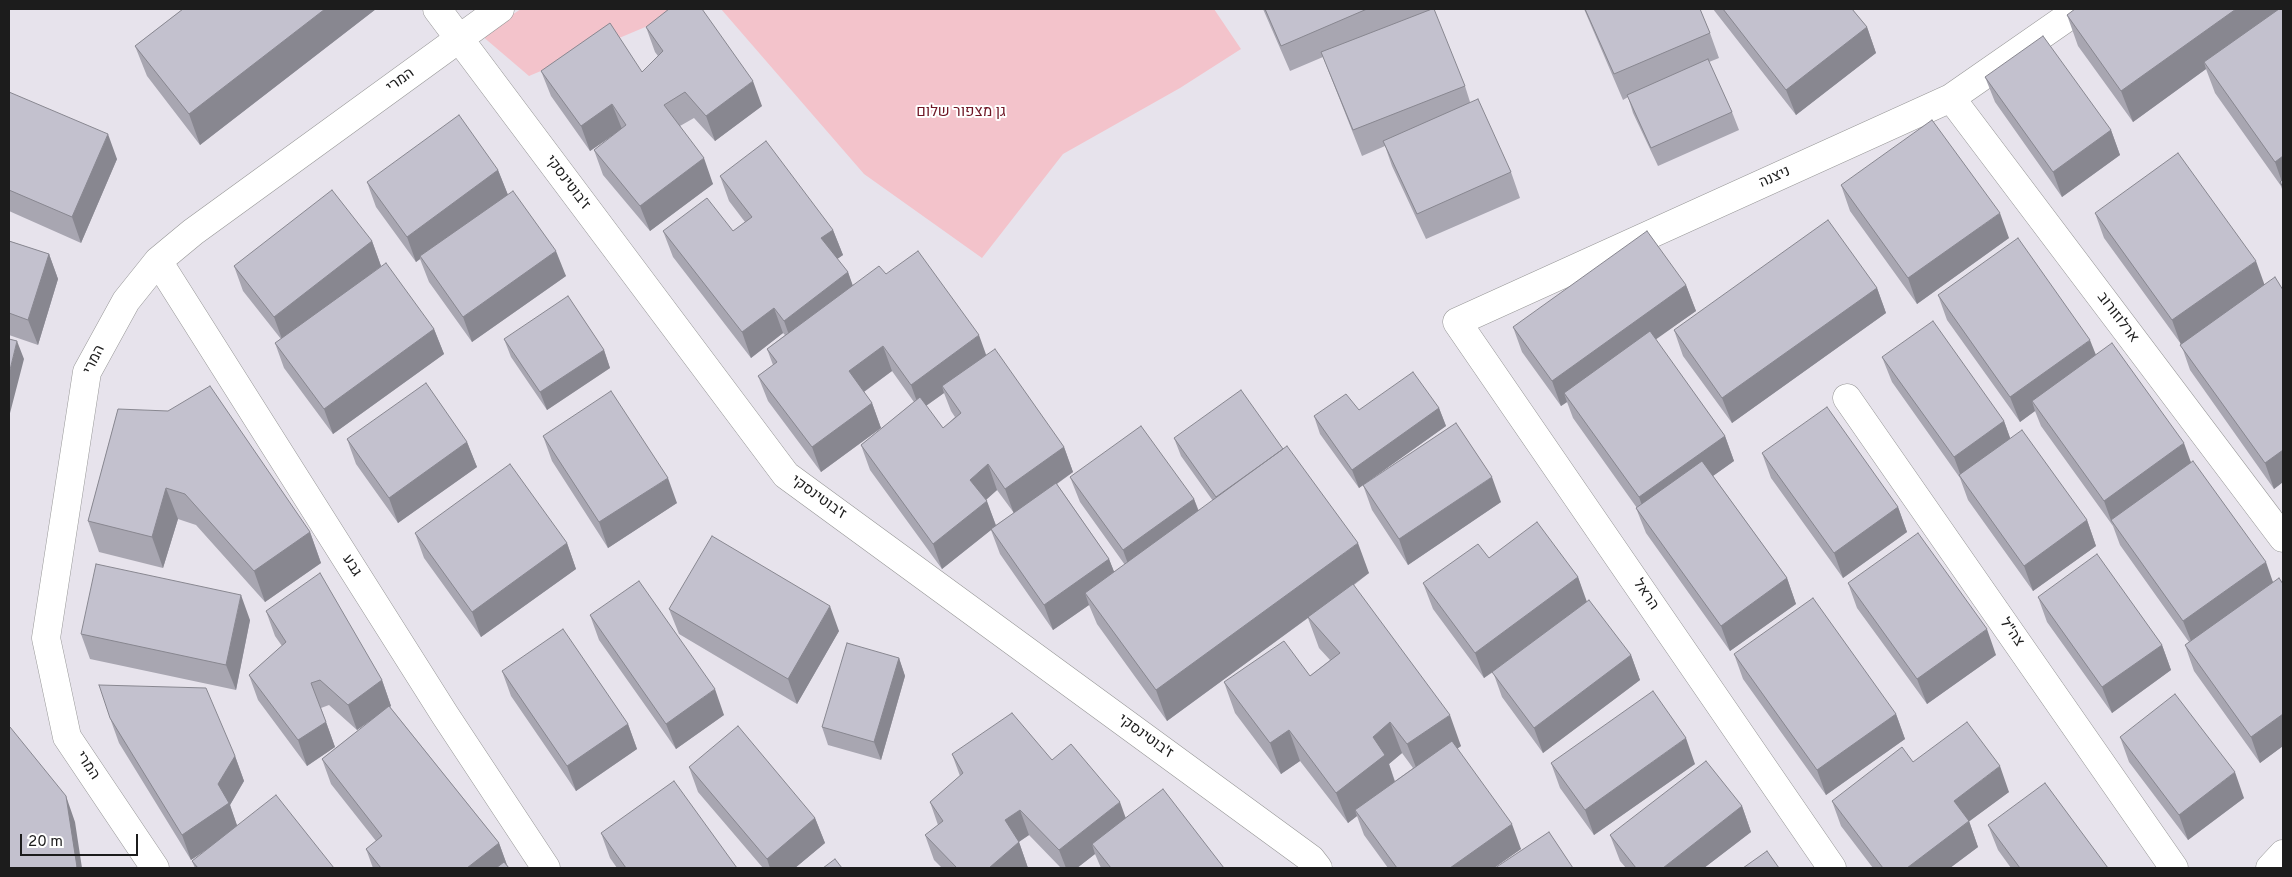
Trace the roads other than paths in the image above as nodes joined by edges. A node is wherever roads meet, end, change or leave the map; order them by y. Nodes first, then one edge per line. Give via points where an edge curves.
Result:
1 (437, 9) edge
2 (500, 9) edge
3 (2079, 9) edge
4 (459, 39) junction
5 (1951, 98) junction
6 (158, 261) junction
7 (1457, 322) joint
8 (1847, 398) dead end
9 (2283, 538) edge
10 (2283, 854) edge
11 (155, 868) edge
12 (546, 868) edge
13 (1318, 868) edge
14 (1832, 868) edge
15 (2174, 868) edge
16 (2270, 868) edge

1 - 4 street, ז'בוטינסקי
2 - 4 street, המרי
3 - 5 street, ניצנה
4 - 6 street, המרי via 193,232
4 - 13 street, ז'בוטינסקי via 786,475 1311,858
5 - 7 street, ניצנה
5 - 9 street, ארלוזורוב
6 - 11 street, המרי via 126,301 87,372 46,638 68,737
6 - 12 street, גבע via 445,715
7 - 14 street, הראל
8 - 15 street, צה"ל
10 - 16 street

